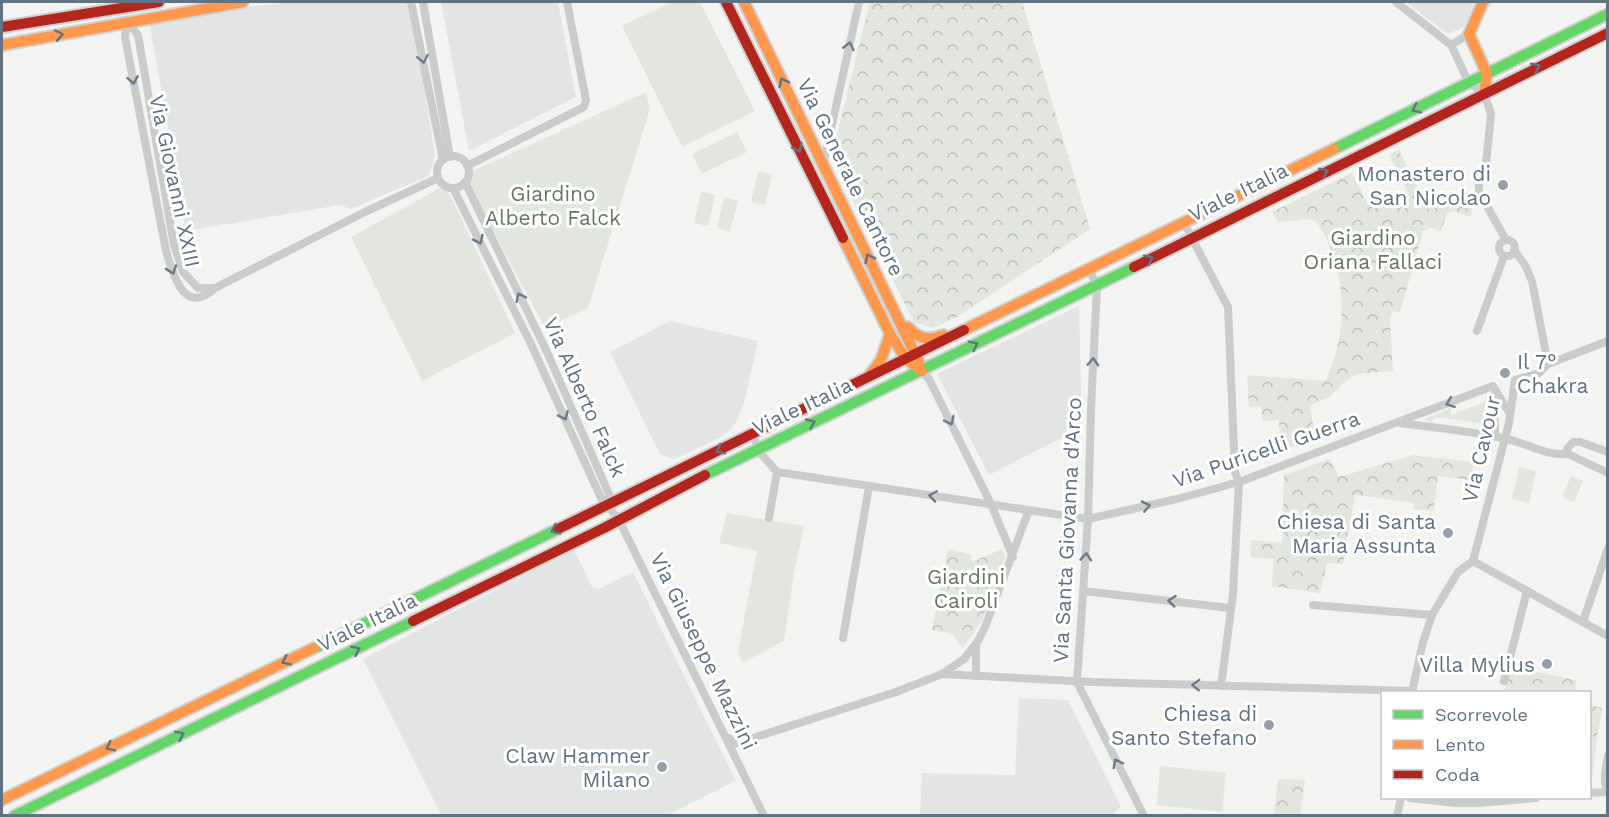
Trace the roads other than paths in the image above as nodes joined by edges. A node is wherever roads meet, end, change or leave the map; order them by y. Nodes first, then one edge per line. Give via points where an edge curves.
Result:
1 (159, 2) edge
2 (243, 2) edge
3 (411, 2) edge
4 (423, 2) edge
5 (567, 2) edge
6 (726, 2) edge
7 (744, 2) edge
8 (859, 2) edge
9 (1396, 2) edge
10 (1483, 2) edge
11 (125, 7) junction
12 (1608, 14) edge
13 (127, 22) junction
14 (2, 27) edge
15 (1608, 33) edge
16 (1469, 34) junction
17 (2, 45) edge
18 (1451, 45) junction
19 (1487, 74) junction
20 (1469, 83) junction
21 (1484, 93) junction
22 (446, 158) junction
23 (823, 165) junction
24 (468, 166) junction
25 (438, 178) junction
26 (465, 182) junction
27 (453, 188) junction
28 (1184, 223) junction
29 (1192, 237) junction
30 (1506, 240) junction
31 (1514, 250) junction
32 (1504, 256) junction
33 (1089, 269) junction
34 (1097, 286) junction
35 (215, 288) junction
36 (894, 310) junction
37 (989, 318) junction
38 (1478, 330) dead end
39 (890, 334) junction
40 (1608, 341) edge
41 (911, 357) junction
42 (1548, 364) junction
43 (922, 371) junction
44 (867, 378) junction
45 (1496, 391) junction
46 (1425, 413) junction
47 (1510, 414) junction
48 (1399, 423) junction
49 (1426, 427) junction
50 (752, 434) junction
51 (1488, 436) junction
52 (1505, 438) junction
53 (759, 448) junction
54 (1608, 452) edge
55 (1501, 453) junction
56 (1568, 454) junction
57 (777, 472) junction
58 (1608, 473) edge
59 (1239, 482) junction
60 (869, 486) junction
61 (608, 504) junction
62 (991, 504) junction
63 (1029, 510) junction
64 (770, 518) dead end
65 (1088, 519) junction
66 (619, 520) junction
67 (1608, 548) edge
68 (1013, 557) junction
69 (1473, 561) junction
70 (1083, 591) junction
71 (1527, 591) junction
72 (1313, 605) dead end
73 (1230, 608) junction
74 (1432, 615) junction
75 (1583, 622) junction
76 (1608, 636) edge
77 (843, 638) dead end
78 (975, 645) junction
79 (942, 674) junction
80 (976, 676) junction
81 (1503, 681) dead end
82 (1077, 682) junction
83 (1221, 686) junction
84 (1383, 691) edge
85 (1412, 691) edge
86 (726, 735) junction
87 (1608, 756) edge
88 (1608, 792) edge
89 (1591, 793) edge
90 (1401, 799) edge
91 (1422, 799) edge
92 (1523, 799) edge
93 (2, 800) edge
94 (14, 816) edge
95 (764, 816) edge
96 (1144, 816) edge
97 (1397, 816) edge

1 - 11 main road
2 - 13 main road
3 -> 22 street
4 - 22 street
5 - 24 street via 586,100 584,107
6 -> 39 main road, Via Generale Cantore
23 -> 7 main road, Via Generale Cantore
23 -> 8 street
9 - 18 street
10 - 16 main road
11 - 13 main road, Via Giovanni XXIII
11 - 14 main road
12 - 19 main road, Viale Italia
17 -> 13 main road
13 - 35 street via 138,34 174,245 183,272 192,284
13 -> 35 street, Via Giovanni XXIII via 125,37 166,251 176,282 190,296 207,295
21 -> 15 main road, Viale Italia
16 - 18 street
16 - 19 main road
18 - 20 street
19 - 20 main road, Viale Italia
19 - 21 main road
20 - 21 street
20 -> 28 main road, Viale Italia
29 -> 21 main road, Viale Italia
21 - 30 street via 1491,114 1486,164 1479,180 1480,195
22 - 24 street via 458,158
22 - 25 street via 437,171
36 -> 23 main road, Via Generale Cantore
24 - 26 street
25 - 27 street
25 - 35 street, Via Giovanni XXIII
26 - 27 street
61 -> 26 street, Via Alberto Falck via 609,494 547,352
27 -> 61 street, Via Alberto Falck via 528,337 601,498
28 - 29 street
28 - 33 main road, Viale Italia
34 -> 29 main road, Viale Italia
29 - 59 street via 1228,307 1234,462
30 - 31 street via 1513,243
30 - 32 street via 1499,248
31 - 32 street
31 - 42 street via 1532,281
32 - 38 street
33 - 34 street, Via Santa Giovanna d'Arco
33 - 37 main road, Viale Italia
43 -> 34 main road, Viale Italia
65 -> 34 street, Via Santa Giovanna d'Arco
36 - 37 main road, Viale Italia via 915,336 931,340 975,319
36 - 41 main road, Via Generale Cantore
37 - 41 main road, Viale Italia
39 - 41 main road, Via Generale Cantore
39 - 44 main road via 881,360
40 - 42 street
41 - 43 main road, Via Generale Cantore
41 - 44 main road, Viale Italia
42 - 47 street, Via Cavour via 1539,373 1515,380
53 -> 43 main road, Viale Italia
43 -> 62 street, Via Generale Cantore
44 - 50 main road, Viale Italia
45 -> 46 street, Via Puricelli Guerra via 1493,386
45 - 47 street
45 - 51 street, Via Cavour via 1495,432
46 - 48 street, Via Puricelli Guerra
46 - 49 street via 1421,420
47 - 52 street, Via Cavour
48 - 49 street
48 - 59 street, Via Puricelli Guerra
49 - 51 street
50 - 53 street
50 -> 61 main road, Viale Italia
51 - 52 street
51 - 55 street
52 - 55 street, Via Cavour
52 - 56 street via 1549,454
53 - 57 street
53 - 66 main road, Viale Italia
54 - 56 street via 1580,441 1569,445
55 - 69 street, Via Cavour
56 - 58 street
57 - 60 street, Via Puricelli Guerra
57 - 64 street
65 -> 59 street, Via Puricelli Guerra
59 - 73 street
62 -> 60 street, Via Puricelli Guerra
60 - 77 street
61 - 66 street, Via Giuseppe Mazzini
61 -> 93 main road, Viale Italia
62 - 63 street, Via Puricelli Guerra
62 - 68 street, Via Generale Cantore
63 - 65 street, Via Puricelli Guerra
63 - 68 street
70 -> 65 street, Via Santa Giovanna d'Arco
66 - 86 street, Via Giuseppe Mazzini
94 -> 66 main road, Viale Italia
67 - 75 street
68 - 78 street
69 - 71 street
69 - 74 street via 1458,572
73 -> 70 street
70 - 82 street, Via Santa Giovanna d'Arco
71 - 75 street
71 - 81 street
72 - 74 street
73 - 83 street
74 - 85 street
75 - 76 street
78 - 79 street via 964,659
78 - 80 street
79 - 80 street
79 - 86 street via 734,744
80 - 82 street
83 -> 82 street
96 -> 82 street, Via Santa Giovanna d'Arco
83 - 84 street
86 - 95 street, Via Giuseppe Mazzini
87 - 88 street
88 - 89 street
90 - 97 street
91 - 92 street via 1471,803

